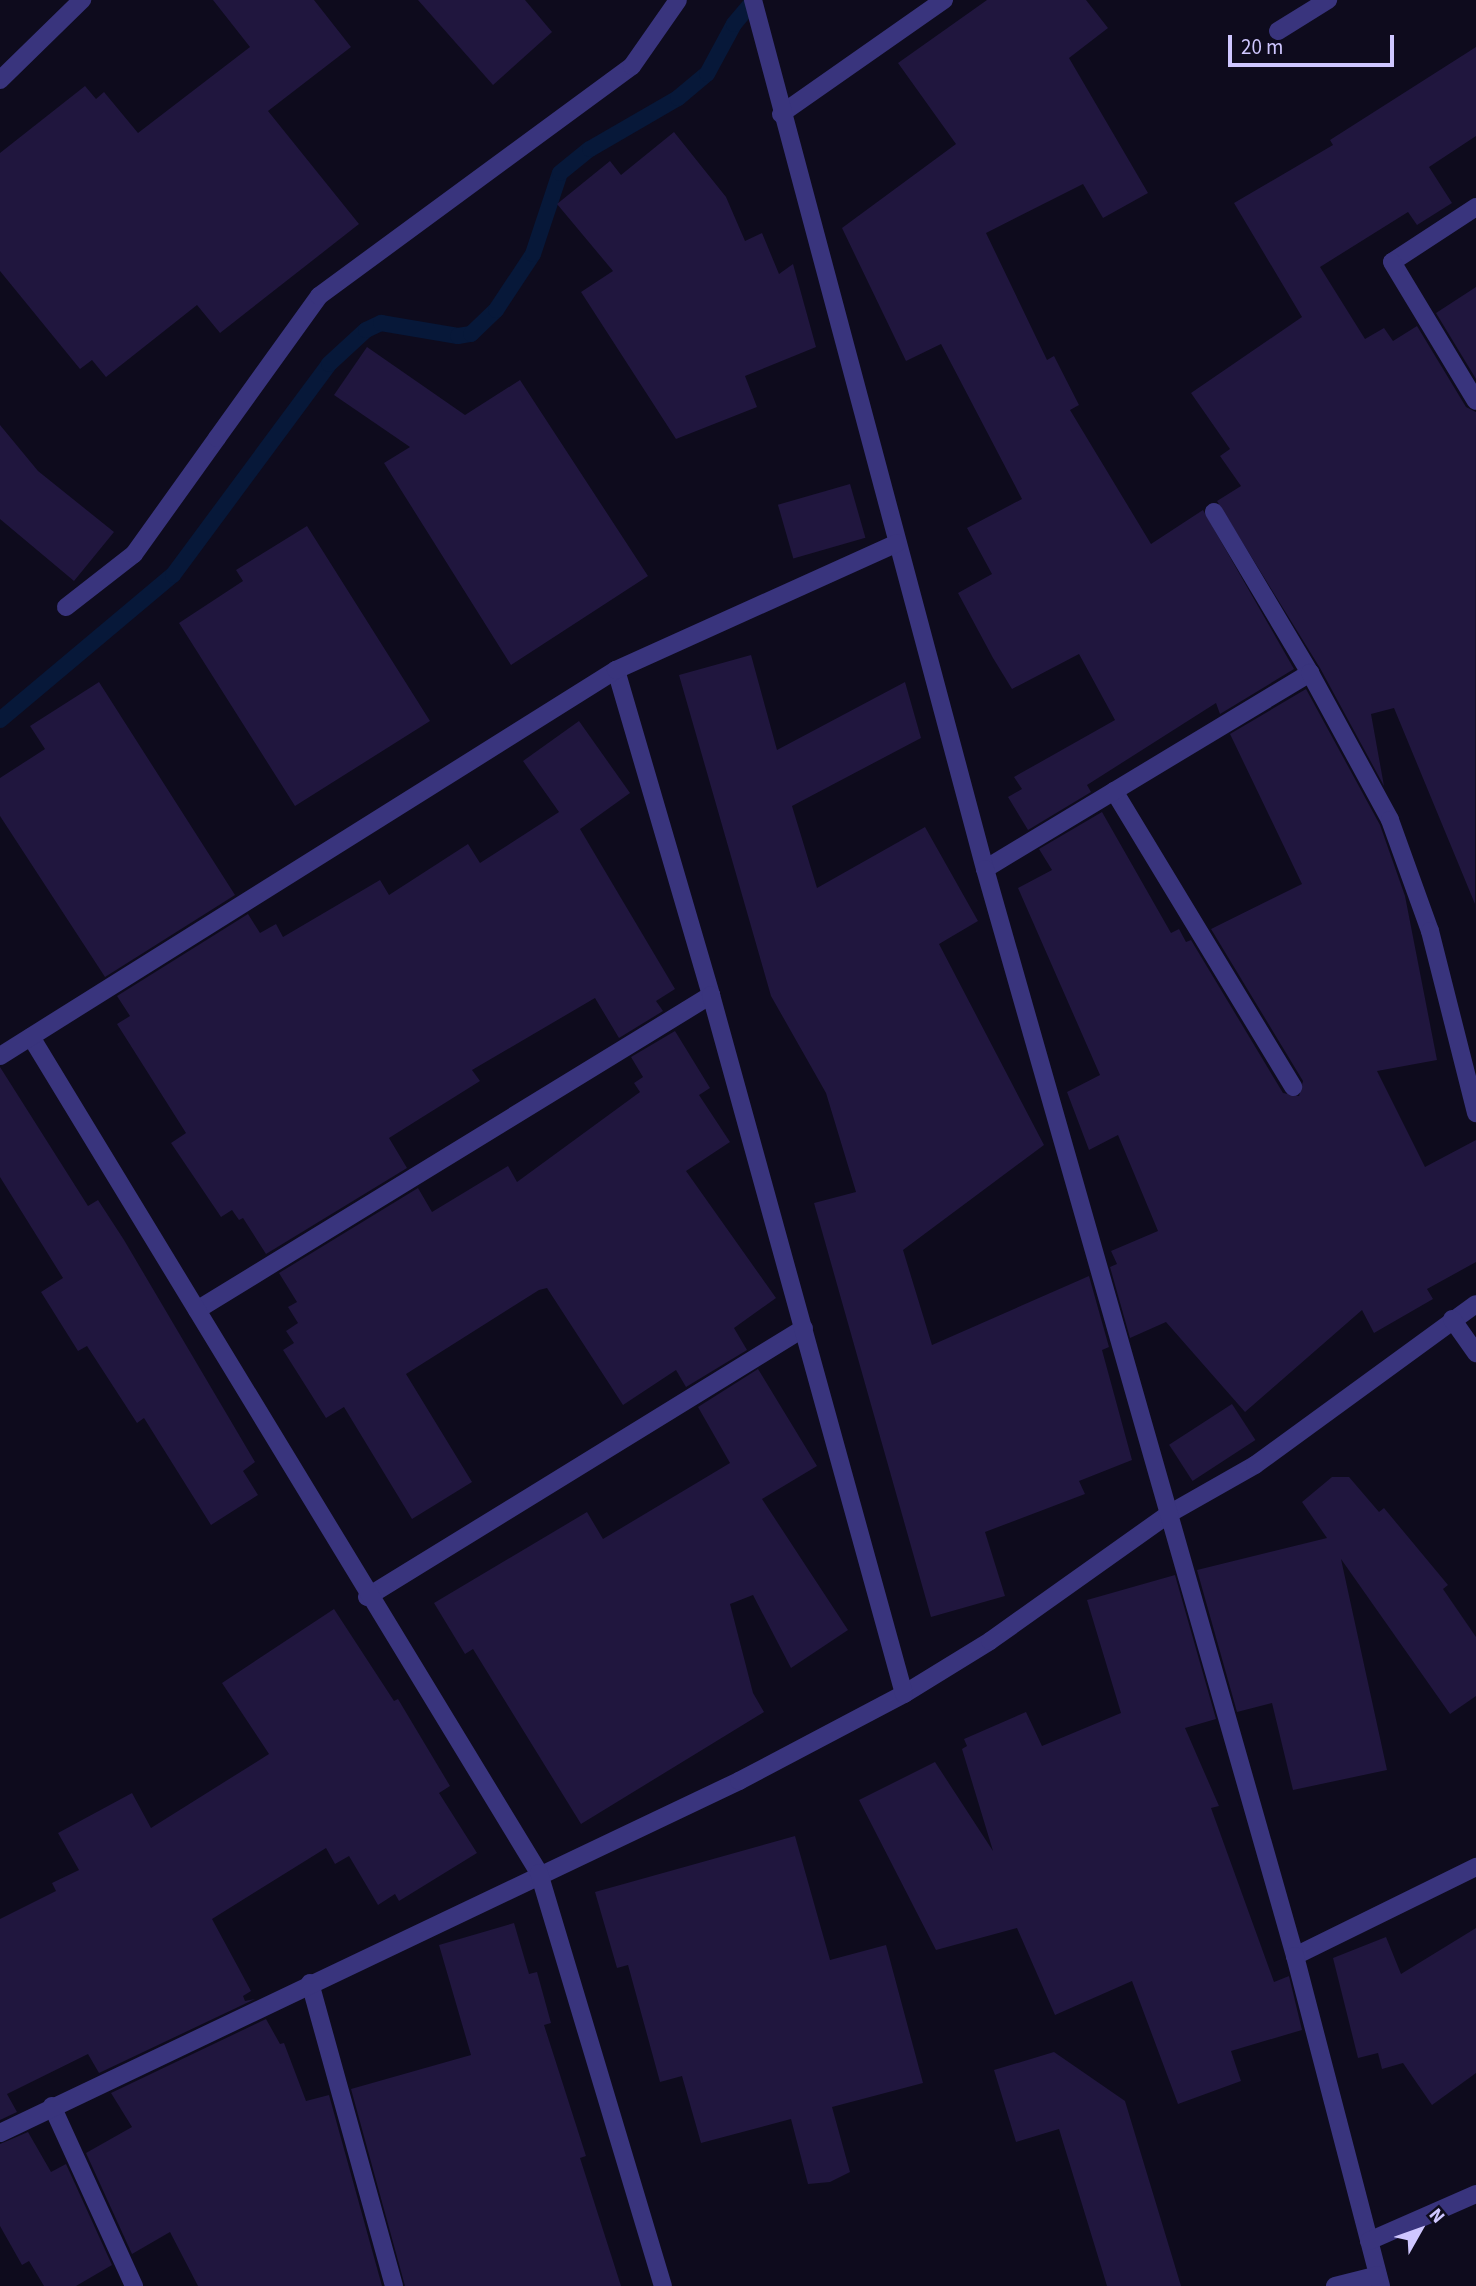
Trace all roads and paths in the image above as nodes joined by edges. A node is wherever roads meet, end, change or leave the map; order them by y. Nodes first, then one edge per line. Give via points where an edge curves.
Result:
1 (82, 0) edge
2 (678, 0) edge
3 (753, 0) edge
4 (944, 0) edge
5 (1328, 0) edge
6 (1278, 31) dead end
7 (0, 80) edge
8 (781, 114) junction
9 (1476, 207) edge
10 (1476, 401) edge
11 (1214, 512) dead end
12 (897, 543) junction
13 (66, 607) dead end
14 (616, 670) junction
15 (1310, 673) junction
16 (1114, 791) junction
17 (985, 869) junction
18 (711, 995) junction
19 (31, 1037) junction
20 (0, 1056) edge
21 (1293, 1087) dead end
22 (1476, 1113) edge
23 (1476, 1304) edge
24 (197, 1310) junction
25 (1452, 1319) junction
26 (804, 1328) junction
27 (1476, 1353) edge
28 (1167, 1515) junction
29 (367, 1597) junction
30 (904, 1693) junction
31 (1476, 1867) edge
32 (539, 1873) junction
33 (1295, 1956) junction
34 (310, 1983) junction
35 (52, 2106) junction
36 (0, 2133) edge
37 (1476, 2194) edge
38 (1369, 2241) junction
39 (1380, 2280) edge
40 (134, 2286) edge
41 (394, 2286) edge
42 (663, 2286) edge
43 (1335, 2286) edge

1 - 7 street
2 - 13 street via 632,66 319,296 134,554
3 - 8 street
4 - 8 street
5 - 6 street
8 - 12 street
9 - 10 street via 1392,262
11 - 15 street
12 - 14 street
12 - 17 street
14 - 18 street
14 - 19 street
15 - 16 street
15 - 22 street via 1390,820 1430,931
16 - 17 street
16 - 21 street
17 - 28 street
18 - 24 street
18 - 26 street
19 - 20 street
19 - 24 street
23 - 25 street
24 - 29 street
25 - 27 street
25 - 28 street via 1255,1465
26 - 29 street
26 - 30 street
28 - 30 street via 990,1641
28 - 33 street
29 - 32 street
30 - 32 street via 739,1781
31 - 33 street
32 - 34 street
32 - 42 street
33 - 38 street
34 - 35 street
34 - 41 street
35 - 36 street
35 - 40 street
37 - 38 street
38 - 39 street
39 - 43 street

